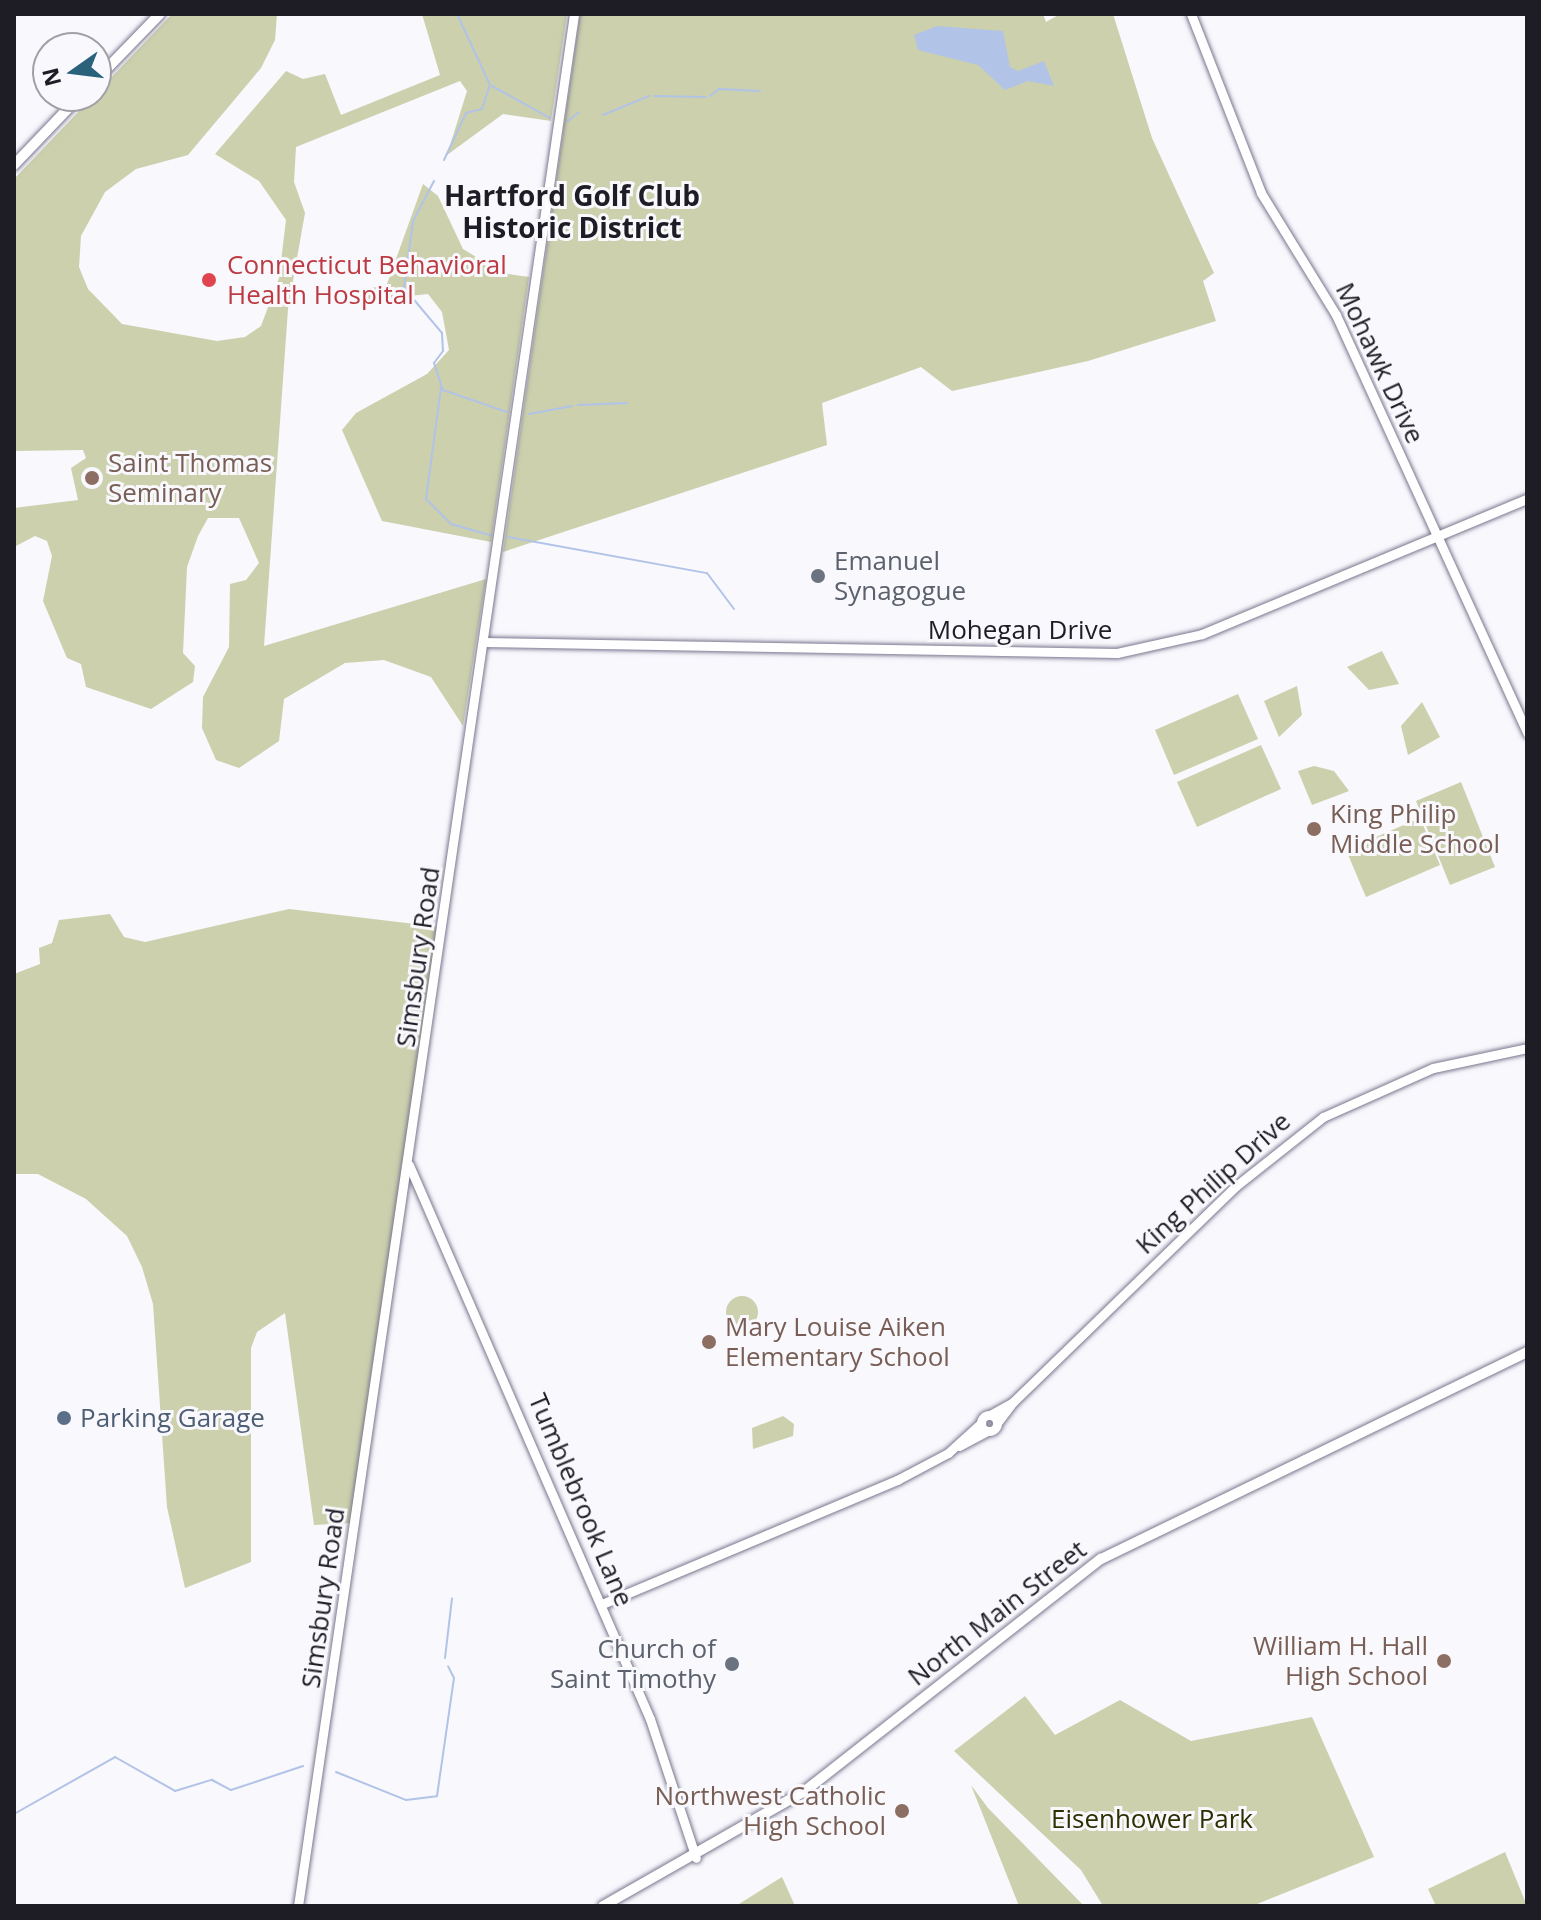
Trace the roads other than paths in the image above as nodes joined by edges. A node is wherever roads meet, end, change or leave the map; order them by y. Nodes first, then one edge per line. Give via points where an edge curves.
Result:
1 (160, 14) edge
2 (574, 14) edge
3 (1191, 14) edge
4 (112, 64) edge
5 (65, 112) edge
6 (14, 165) edge
7 (1527, 499) edge
8 (1437, 537) junction
9 (484, 642) junction
10 (1527, 733) edge
11 (1527, 1048) edge
12 (409, 1165) junction
13 (1527, 1352) edge
14 (602, 1604) junction
15 (696, 1858) junction
16 (298, 1906) edge
17 (603, 1906) edge

1 - 4 main road
2 - 9 street, Simsbury Road
3 - 8 street, Mohawk Drive via 1261,193 1336,315
5 - 6 main road
7 - 8 street, Mohegan Drive
8 - 9 street, Mohegan Drive via 1202,634 1117,653
8 - 10 street, Mohawk Drive
9 - 12 street, Simsbury Road
11 - 14 street, King Philip Drive via 1433,1068 1323,1117 1236,1186 1013,1402 959,1446 881,1488
12 - 14 street, Tumblebrook Lane
12 - 16 street, Simsbury Road
13 - 15 main road, North Main Street via 1101,1559 810,1787
14 - 15 street, Tumblebrook Lane via 666,1760 672,1798
15 - 17 main road, North Main Street

